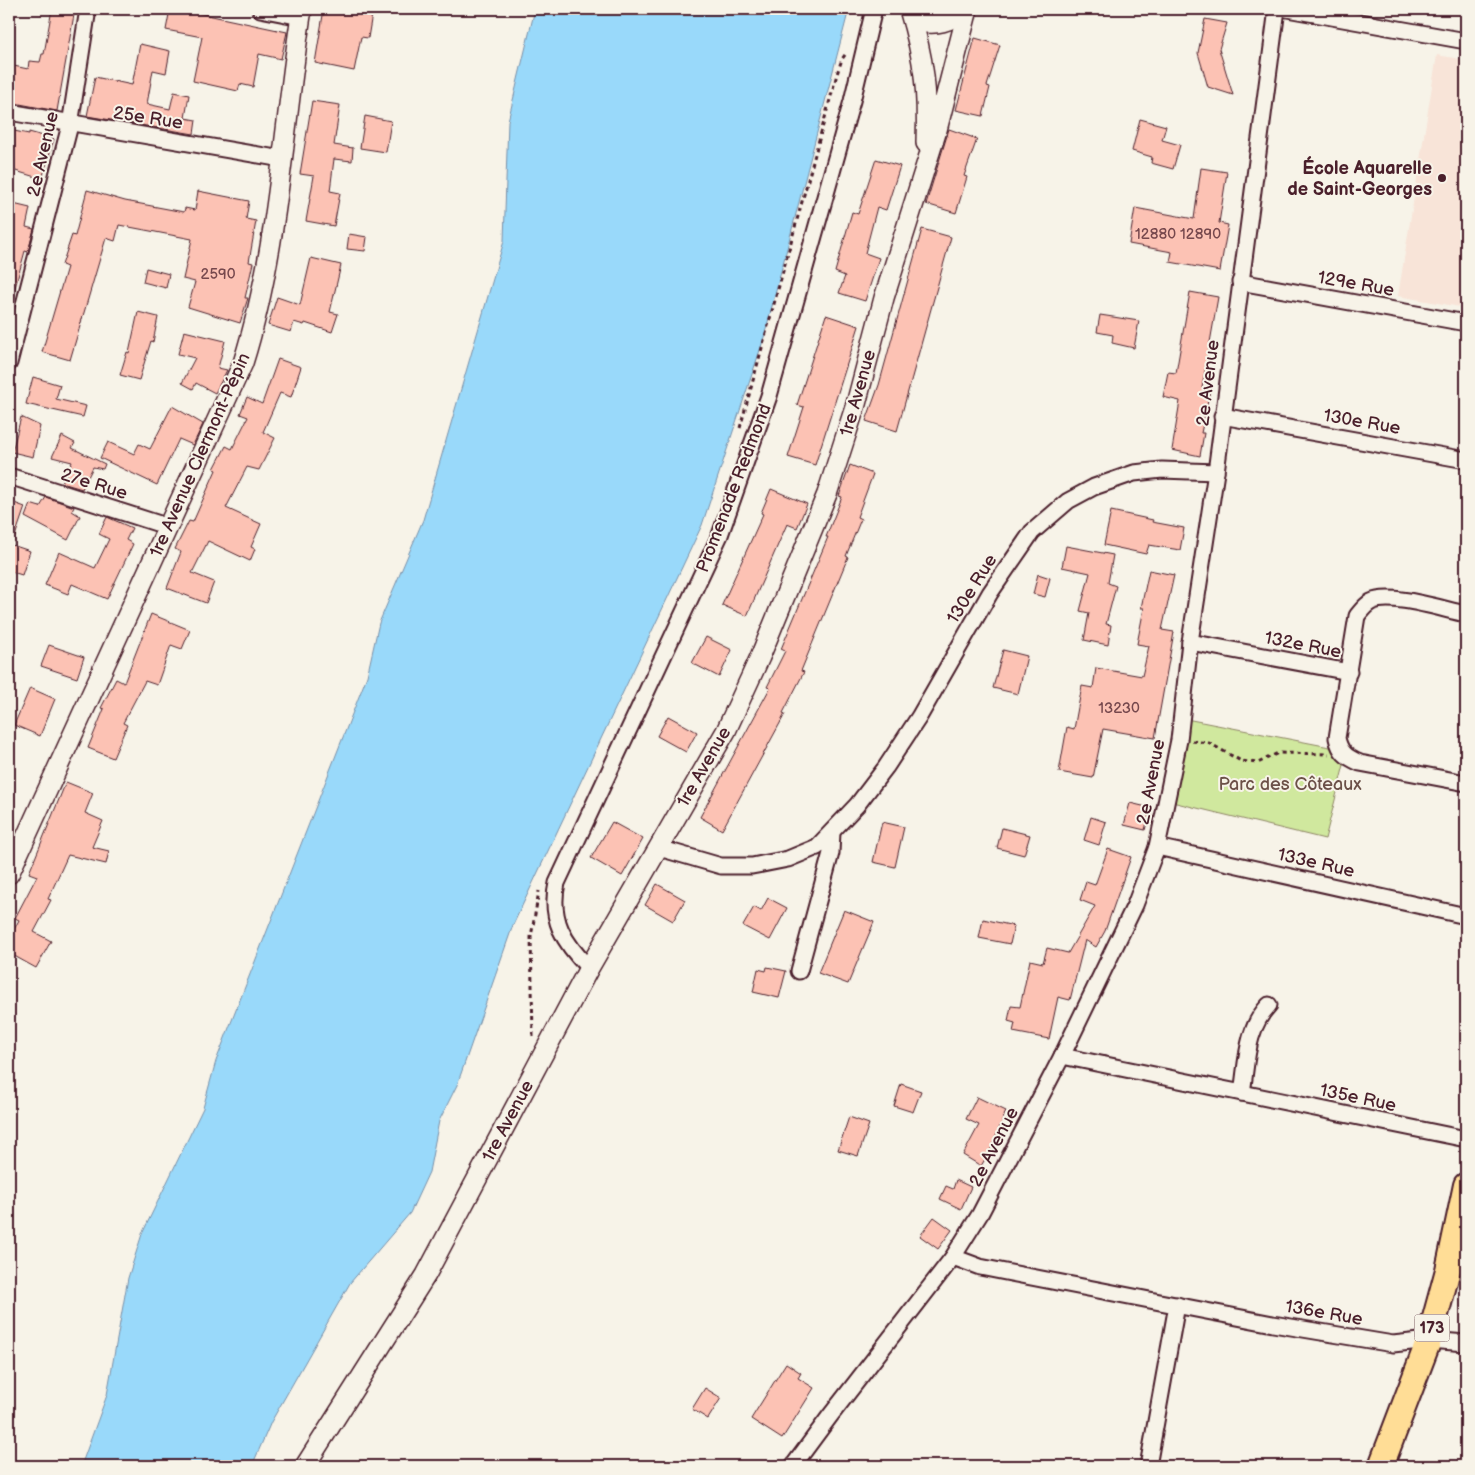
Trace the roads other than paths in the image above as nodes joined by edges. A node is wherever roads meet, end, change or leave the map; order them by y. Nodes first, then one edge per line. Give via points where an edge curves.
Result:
1 (88, 9) edge
2 (260, 9) edge
3 (874, 9) edge
4 (909, 9) edge
5 (963, 9) edge
6 (968, 9) edge
7 (1277, 9) edge
8 (1287, 9) edge
9 (302, 13) edge
10 (1466, 41) edge
11 (9, 112) edge
12 (70, 124) junction
13 (282, 159) junction
14 (924, 171) junction
15 (1240, 282) junction
16 (1466, 323) edge
17 (9, 364) edge
18 (1222, 416) junction
19 (1466, 460) edge
20 (1216, 472) junction
21 (9, 476) edge
22 (169, 527) junction
23 (1466, 614) edge
24 (1190, 642) junction
25 (1349, 672) junction
26 (1466, 782) edge
27 (832, 832) junction
28 (1158, 847) junction
29 (659, 848) junction
30 (9, 874) edge
31 (1466, 916) edge
32 (589, 968) junction
33 (799, 970) dead end
34 (1269, 1005) dead end
35 (1062, 1056) junction
36 (1242, 1093) junction
37 (1466, 1139) edge
38 (1466, 1185) edge
39 (953, 1257) junction
40 (1177, 1305) junction
41 (1429, 1340) junction
42 (1466, 1344) edge
43 (306, 1466) edge
44 (793, 1466) edge
45 (1148, 1466) edge
46 (1381, 1466) edge

1 - 12 street, 2e Avenue
2 - 9 street
3 - 32 street, Promenade Redmond via 849,111 769,396 720,535 557,883 553,900 558,922 570,949
4 - 5 street via 918,22 940,24
4 - 14 street via 922,50 927,86
6 - 14 street, 1re Avenue
7 - 15 street, 2e Avenue
8 - 10 street
9 - 13 street, 1re Avenue Clermont-Pépin
11 - 12 street, 25e Rue
12 - 13 street, 25e Rue
12 - 17 street, 2e Avenue
13 - 22 street, 1re Avenue Clermont-Pépin via 271,245 251,337 232,391
14 - 29 street, 1re Avenue via 824,503 726,731
15 - 16 street, 129e Rue
15 - 18 street, 2e Avenue
18 - 19 street, 130e Rue
18 - 20 street, 2e Avenue
20 - 24 street, 2e Avenue
20 - 27 street, 130e Rue via 1162,470 1134,473 1094,486 1032,532 990,593 919,717 886,767
21 - 22 street, 27e Rue
22 - 30 street, 1re Avenue Clermont-Pépin
23 - 25 street via 1391,599 1371,602 1358,616
24 - 25 street, 132e Rue
24 - 28 street, 2e Avenue via 1179,740
25 - 26 street, 132e Rue via 1337,738 1346,757 1370,767
27 - 29 street, 130e Rue via 817,847 788,860 752,866 721,866
27 - 33 street via 831,853
28 - 31 street, 133e Rue
28 - 35 street, 2e Avenue via 1134,906
29 - 32 street, 1re Avenue
32 - 43 street, 1re Avenue via 426,1275
34 - 36 street via 1258,1016 1252,1030
35 - 36 street, 135e Rue
35 - 39 street, 2e Avenue via 997,1182
36 - 37 street, 135e Rue
38 - 41 main road, 173
39 - 40 street, 136e Rue via 980,1268
39 - 44 street, 2e Avenue
40 - 41 street, 136e Rue via 1393,1344
40 - 45 street
41 - 42 street, 136e Rue
41 - 46 main road, 173

